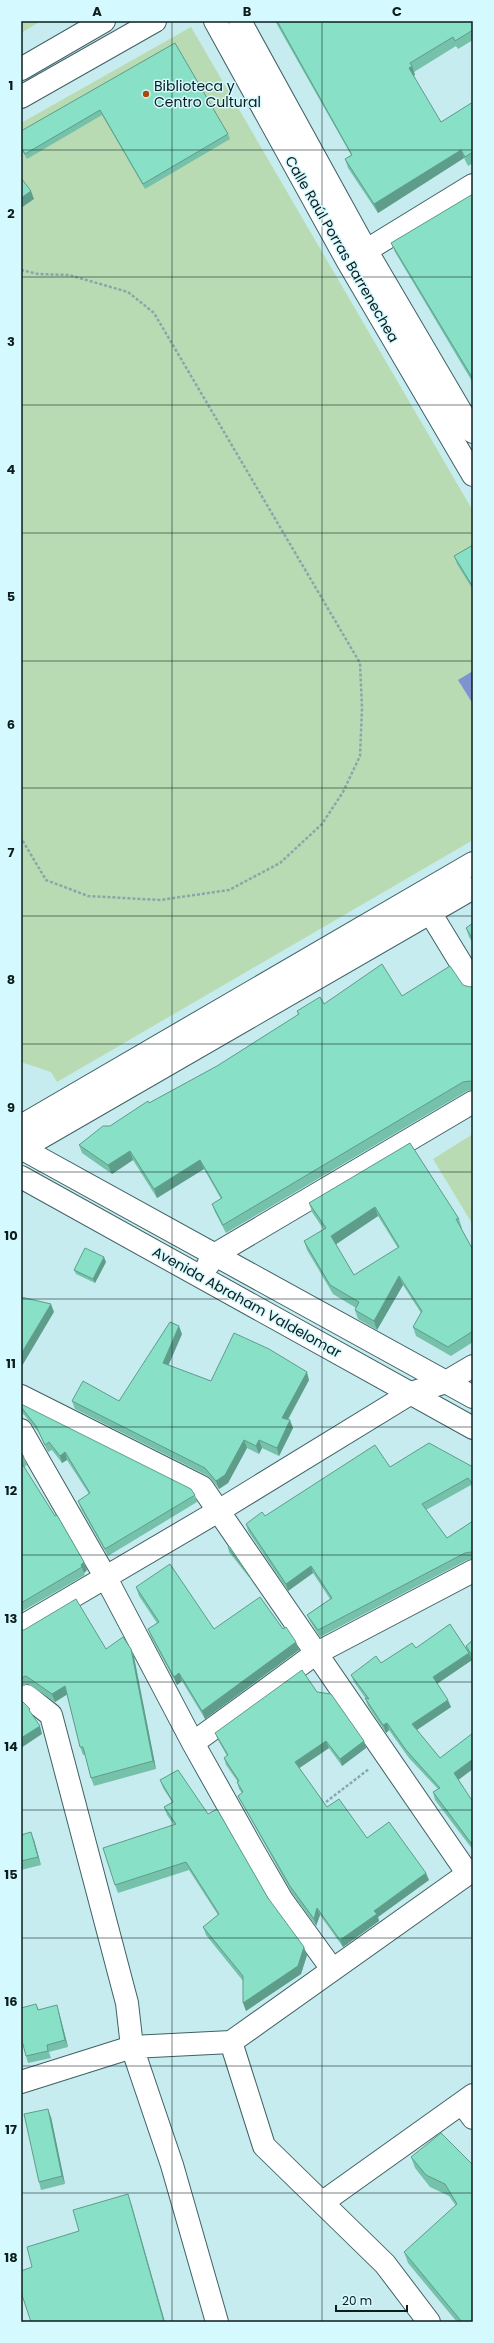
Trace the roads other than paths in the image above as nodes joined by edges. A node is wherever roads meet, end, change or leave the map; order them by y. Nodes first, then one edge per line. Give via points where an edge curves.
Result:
1 (104, 21) edge
2 (155, 21) edge
3 (214, 21) edge
4 (240, 21) edge
5 (21, 69) edge
6 (21, 97) edge
7 (473, 185) edge
8 (366, 250) junction
9 (348, 262) junction
10 (473, 432) edge
11 (470, 463) edge
12 (473, 864) edge
13 (473, 888) edge
14 (425, 904) junction
15 (473, 984) edge
16 (473, 1102) edge
17 (21, 1126) edge
18 (21, 1149) edge
19 (21, 1177) edge
20 (214, 1255) junction
21 (202, 1277) junction
22 (473, 1366) edge
23 (446, 1382) junction
24 (411, 1393) junction
25 (21, 1396) edge
26 (473, 1397) edge
27 (473, 1428) edge
28 (21, 1430) edge
29 (220, 1510) junction
30 (471, 1576) edge
31 (106, 1578) junction
32 (21, 1627) edge
33 (315, 1654) junction
34 (27, 1696) dead end
35 (193, 1744) junction
36 (470, 1872) edge
37 (332, 1969) junction
38 (231, 2042) junction
39 (132, 2047) junction
40 (21, 2082) edge
41 (469, 2106) edge
42 (323, 2202) junction
43 (217, 2322) edge
44 (429, 2322) edge

1 - 5 street
2 - 6 street
3 - 9 street, Calle Raúl Porras Barrenechea
4 - 8 street, Calle Raúl Porras Barrenechea
7 - 8 street
8 - 9 street
8 - 10 street, Calle Raúl Porras Barrenechea
9 - 11 street, Calle Raúl Porras Barrenechea
12 - 14 street
13 - 14 street
14 - 15 street
14 - 17 street
14 - 18 street
16 - 20 street
18 - 20 street, Avenida Abraham Valdelomar
19 - 21 street, Avenida Abraham Valdelomar
20 - 21 street
20 - 23 street, Avenida Abraham Valdelomar
21 - 24 street, Avenida Abraham Valdelomar
22 - 23 street
23 - 24 street
23 - 26 street, Avenida Abraham Valdelomar
24 - 27 street, Avenida Abraham Valdelomar
24 - 29 street
25 - 29 street via 202,1487
28 - 31 street
29 - 31 street
29 - 33 street
30 - 33 street
31 - 32 street
31 - 35 street
33 - 35 street
33 - 36 street
34 - 39 street via 51,1715 127,2003
35 - 37 street via 282,1900
36 - 37 street
37 - 38 street
38 - 39 street
38 - 42 street via 264,2146
39 - 40 street
39 - 43 street via 172,2165
41 - 42 street
42 - 44 street via 384,2264

